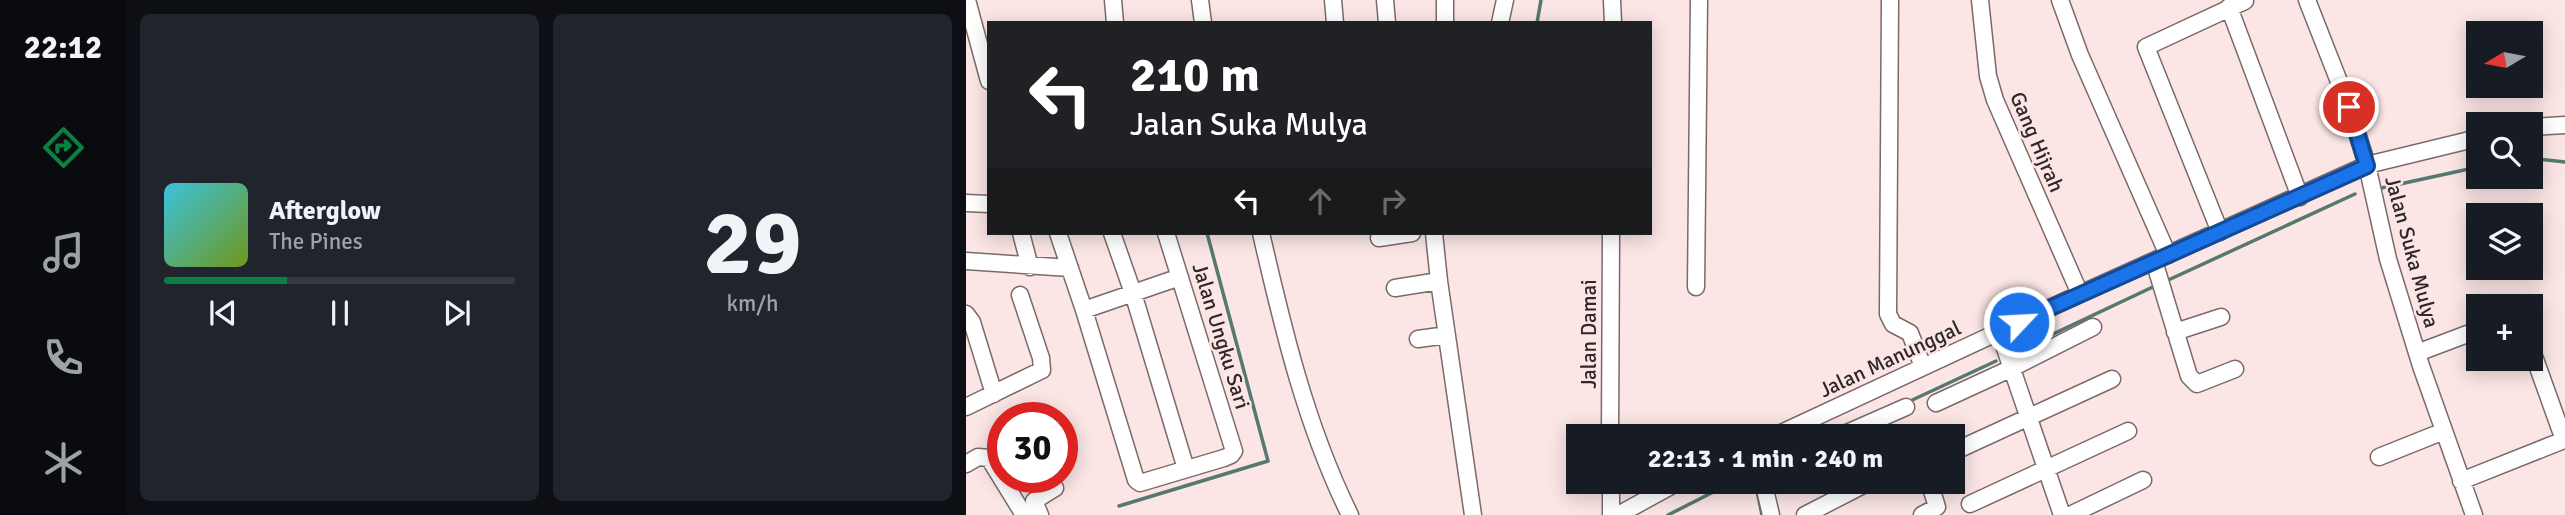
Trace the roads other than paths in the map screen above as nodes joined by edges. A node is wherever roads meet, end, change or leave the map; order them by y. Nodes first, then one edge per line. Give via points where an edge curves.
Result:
1 (967, 0) edge
2 (1113, 0) edge
3 (1200, 0) edge
4 (1332, 0) edge
5 (1385, 0) edge
6 (1445, 0) edge
7 (1505, 0) edge
8 (1612, 0) edge
9 (1699, 0) edge
10 (1890, 0) edge
11 (1980, 0) edge
12 (2060, 0) edge
13 (2313, 3) edge
14 (2237, 4) edge
15 (1115, 21) edge
16 (1203, 21) edge
17 (1335, 21) edge
18 (1387, 21) edge
19 (1445, 21) edge
20 (1500, 21) edge
21 (1613, 21) edge
22 (987, 74) edge
23 (2565, 125) edge
24 (2543, 127) edge
25 (2466, 141) edge
26 (2368, 169) junction
27 (2300, 197) junction
28 (966, 203) edge
29 (987, 204) edge
30 (2220, 232) junction
31 (1022, 235) edge
32 (1059, 235) edge
33 (1113, 235) edge
34 (1167, 235) edge
35 (1261, 235) edge
36 (1399, 235) edge
37 (1434, 235) edge
38 (1611, 235) edge
39 (1379, 238) dead end
40 (2161, 258) junction
41 (966, 261) edge
42 (1030, 267) junction
43 (1070, 268) junction
44 (1180, 277) junction
45 (1439, 281) junction
46 (1696, 287) dead end
47 (1395, 288) dead end
48 (1133, 293) junction
49 (2080, 294) junction
50 (1020, 295) dead end
51 (1084, 310) junction
52 (966, 314) edge
53 (2221, 317) dead end
54 (2093, 327) dead end
55 (1999, 331) junction
56 (2175, 332) junction
57 (1447, 335) junction
58 (2466, 335) edge
59 (1418, 339) dead end
60 (2417, 353) junction
61 (2011, 366) junction
62 (1923, 367) junction
63 (2235, 369) dead end
64 (2539, 371) edge
65 (2112, 379) dead end
66 (994, 394) junction
67 (1936, 403) dead end
68 (966, 407) edge
69 (1906, 407) dead end
70 (2029, 417) junction
71 (1610, 424) edge
72 (1801, 424) edge
73 (1867, 424) edge
74 (2128, 431) dead end
75 (2444, 431) junction
76 (1965, 446) edge
77 (2379, 457) dead end
78 (966, 464) edge
79 (2046, 468) junction
80 (1186, 469) junction
81 (2143, 480) dead end
82 (2461, 481) junction
83 (1047, 493) edge
84 (1615, 494) edge
85 (1657, 494) edge
86 (1766, 494) edge
87 (1846, 494) edge
88 (1933, 494) edge
89 (1970, 504) dead end
90 (1938, 511) edge
91 (1622, 514) edge
92 (1024, 515) edge
93 (1040, 515) edge
94 (1350, 515) edge
95 (1473, 515) edge
96 (1771, 515) edge
97 (1805, 515) edge
98 (1922, 515) edge
99 (2062, 515) edge
100 (2070, 515) edge
101 (2474, 515) edge

1 - 22 street
2 - 15 street
3 - 16 street
4 - 17 street
5 - 18 street
6 - 19 street
7 - 20 street
8 - 21 street
9 - 46 street
10 - 62 street via 1888,314 1893,324 1910,333
11 - 49 street, Gang Hijrah via 1995,100
12 - 40 street
13 - 26 street, Jalan Suka Mulya
14 - 27 street
14 - 30 street via 2146,47
23 - 24 street
25 - 26 street, Jalan Manunggal
26 - 27 street, Jalan Manunggal
26 - 60 street, Jalan Suka Mulya via 2388,259
27 - 30 street, Jalan Manunggal
28 - 29 street
30 - 40 street, Jalan Manunggal
31 - 42 street
32 - 43 street
33 - 48 street
34 - 44 street, Jalan Ungku Sari
35 - 94 street via 1312,427
36 - 39 street
37 - 45 street
38 - 71 street, Jalan Damai
40 - 49 street, Jalan Manunggal
40 - 56 street
41 - 42 street
42 - 43 street
43 - 51 street
44 - 48 street
44 - 80 street, Jalan Ungku Sari via 1233,453
45 - 47 street
45 - 57 street
48 - 51 street
48 - 80 street
49 - 55 street, Jalan Manunggal
50 - 66 street via 1043,369
51 - 80 street via 1136,480 1144,483
52 - 66 street
53 - 56 street
54 - 61 street
55 - 61 street
55 - 62 street, Jalan Manunggal
56 - 63 street via 2189,376 2197,384
57 - 59 street
57 - 95 street
58 - 60 street
60 - 75 street, Jalan Suka Mulya
61 - 67 street
61 - 70 street
62 - 72 street, Jalan Manunggal
64 - 82 street via 2564,440
65 - 70 street
66 - 68 street
69 - 73 street
70 - 76 street
70 - 79 street
74 - 79 street
75 - 77 street
75 - 82 street, Jalan Suka Mulya
78 - 92 street via 978,457 989,458
79 - 89 street
79 - 99 street
81 - 100 street
82 - 101 street, Jalan Suka Mulya
83 - 93 street via 1034,501
84 - 91 street
85 - 91 street
86 - 96 street
87 - 97 street
88 - 90 street
90 - 98 street

